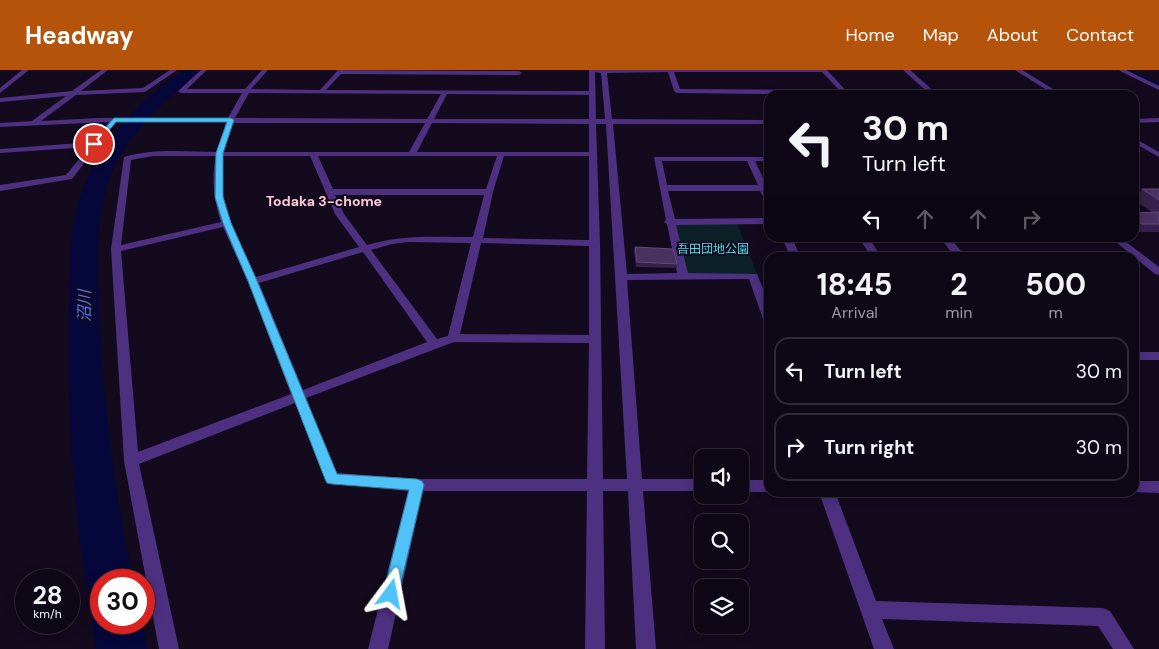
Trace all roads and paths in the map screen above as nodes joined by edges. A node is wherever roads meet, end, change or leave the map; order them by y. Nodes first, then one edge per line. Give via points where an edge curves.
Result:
1 (26, 70) edge
2 (105, 70) edge
3 (174, 70) edge
4 (204, 70) edge
5 (265, 70) edge
6 (824, 70) edge
7 (906, 70) edge
8 (1018, 70) edge
9 (1121, 70) edge
10 (1136, 70) edge
11 (340, 71) edge
12 (598, 71) edge
13 (670, 71) edge
14 (14, 79) junction
15 (518, 80) edge
16 (0, 81) edge
17 (1159, 81) edge
18 (1159, 88) edge
19 (843, 90) edge
20 (929, 90) edge
21 (1052, 90) edge
22 (0, 91) edge
23 (247, 92) junction
24 (321, 92) junction
25 (75, 93) junction
26 (764, 93) edge
27 (444, 94) junction
28 (592, 94) junction
29 (0, 100) edge
30 (114, 120) junction
31 (231, 120) junction
32 (432, 120) junction
33 (1159, 120) edge
34 (593, 121) junction
35 (610, 121) junction
36 (1139, 121) edge
37 (34, 122) junction
38 (764, 122) edge
39 (0, 125) edge
40 (1139, 143) edge
41 (94, 144) junction
42 (0, 151) edge
43 (220, 153) junction
44 (412, 154) junction
45 (592, 154) junction
46 (314, 155) junction
47 (501, 155) junction
48 (1159, 155) edge
49 (764, 159) edge
50 (750, 160) junction
51 (0, 188) edge
52 (664, 188) junction
53 (762, 188) junction
54 (764, 191) edge
55 (330, 192) junction
56 (489, 192) junction
57 (764, 221) edge
58 (669, 222) junction
59 (227, 223) junction
60 (478, 240) junction
61 (594, 242) junction
62 (948, 242) edge
63 (1121, 242) edge
64 (363, 247) junction
65 (116, 249) junction
66 (957, 252) edge
67 (1134, 252) edge
68 (1139, 256) edge
69 (1159, 272) edge
70 (683, 276) junction
71 (622, 277) junction
72 (252, 281) junction
73 (764, 306) edge
74 (453, 338) junction
75 (595, 339) junction
76 (434, 344) junction
77 (1139, 356) edge
78 (1159, 356) edge
79 (298, 397) junction
80 (131, 461) junction
81 (595, 484) junction
82 (417, 485) junction
83 (634, 485) junction
84 (694, 485) edge
85 (749, 486) edge
86 (764, 486) edge
87 (1139, 487) edge
88 (1159, 487) edge
89 (829, 497) edge
90 (871, 610) junction
91 (169, 649) edge
92 (378, 649) edge
93 (595, 649) edge
94 (646, 649) edge
95 (884, 649) edge
96 (1124, 649) edge

1 - 14 street
2 - 25 street
3 - 25 street via 145,90
4 - 23 street via 181,91
5 - 23 street
6 - 13 street
6 - 19 street
7 - 20 street
8 - 21 street
9 - 18 street
10 - 17 street
11 - 15 street
11 - 24 street
12 - 13 street
12 - 28 street
12 - 35 street
13 - 26 street via 677,91
14 - 16 street
14 - 22 street
15 - 27 street
15 - 28 street
23 - 24 street
23 - 31 street
24 - 27 street
25 - 29 street
25 - 37 street
27 - 32 street
28 - 34 street
30 - 31 street
30 - 37 street
30 - 41 street
31 - 32 street
31 - 43 street
32 - 34 street
32 - 44 street
33 - 36 street
34 - 35 street
34 - 45 street
35 - 38 street
35 - 71 street
37 - 39 street
40 - 48 street
41 - 42 street
41 - 51 street via 69,177
43 - 46 street
43 - 59 street via 219,197
43 - 65 street via 153,154 127,159
44 - 46 street
44 - 47 street
45 - 47 street
45 - 61 street
46 - 55 street
47 - 56 street
49 - 50 street
50 - 52 street via 657,159
50 - 53 street
52 - 53 street
52 - 58 street
53 - 54 street
55 - 56 street
55 - 64 street via 340,214
56 - 60 street
57 - 58 street
58 - 70 street
59 - 65 street
59 - 72 street
60 - 61 street
60 - 64 street via 408,239
60 - 74 street
61 - 75 street
62 - 66 street
63 - 67 street
64 - 72 street
64 - 76 street
65 - 80 street
68 - 69 street
70 - 71 street
70 - 73 street via 753,276
71 - 83 street
72 - 79 street
74 - 75 street
74 - 76 street
75 - 81 street
76 - 79 street
77 - 78 street
79 - 80 street
79 - 82 street via 332,479
80 - 91 street
81 - 82 street
81 - 83 street
81 - 93 street
82 - 92 street
83 - 84 street
83 - 94 street
85 - 86 street
87 - 88 street
89 - 90 street
90 - 95 street
90 - 96 street via 1103,617

